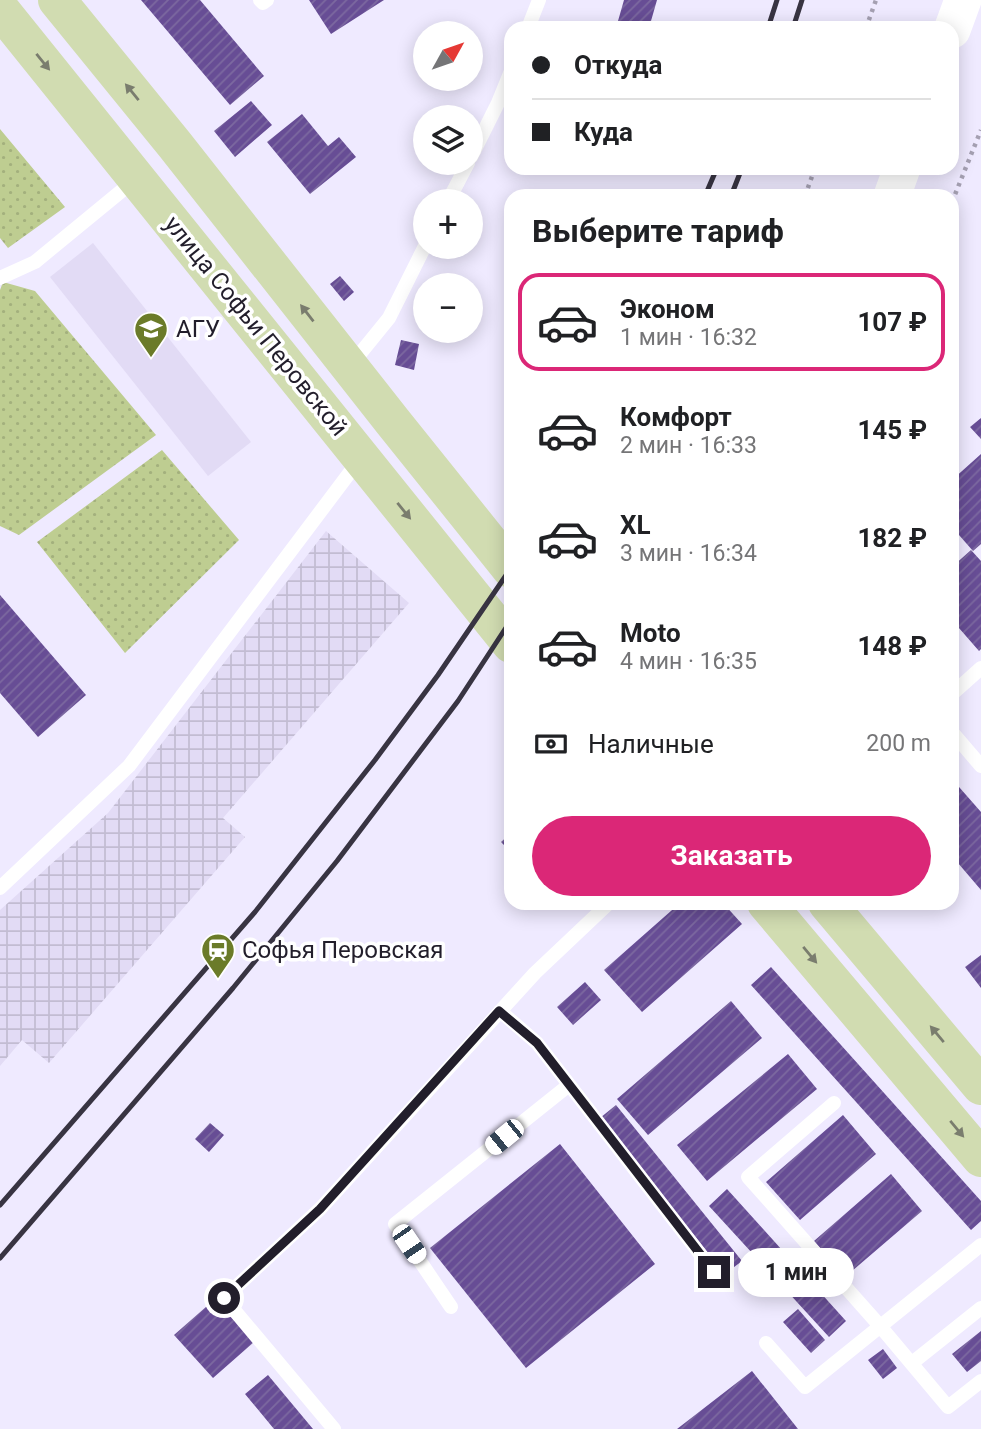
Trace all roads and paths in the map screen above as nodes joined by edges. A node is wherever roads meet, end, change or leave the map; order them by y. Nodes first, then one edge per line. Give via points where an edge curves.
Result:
1 (57, 0) edge
2 (260, 0) edge
3 (267, 0) edge
4 (539, 0) edge
5 (876, 0) edge
6 (941, 0) edge
7 (963, 0) edge
8 (0, 9) edge
9 (531, 21) edge
10 (868, 21) edge
11 (933, 21) edge
12 (955, 21) edge
13 (504, 88) edge
14 (981, 130) edge
15 (483, 133) edge
16 (137, 178) junction
17 (957, 189) edge
18 (418, 259) edge
19 (0, 278) edge
20 (349, 366) junction
21 (393, 422) junction
22 (361, 458) junction
23 (504, 560) edge
24 (504, 635) edge
25 (981, 668) edge
26 (959, 688) edge
27 (959, 740) edge
28 (981, 766) edge
29 (0, 888) edge
30 (601, 910) edge
31 (772, 910) edge
32 (833, 910) edge
33 (499, 1011) junction
34 (569, 1085) junction
35 (981, 1086) edge
36 (834, 1103) dead end
37 (981, 1158) edge
38 (981, 1245) edge
39 (714, 1272) dead end
40 (450, 1307) dead end
41 (981, 1308) edge
42 (880, 1326) junction
43 (766, 1343) dead end
44 (912, 1363) junction
45 (981, 1381) edge
46 (334, 1429) edge

20 -> 1 main road, улица Софьи Перовской
2 - 3 lane
4 - 9 lane
5 - 10 path
6 - 11 street
7 - 12 street
8 -> 16 main road, улица Софьи Перовской
13 - 15 lane
14 - 17 path
16 - 19 lane via 36,262
16 - 22 main road, улица Софьи Перовской
18 - 20 lane via 389,318
20 - 21 main road, улица Софьи Перовской
21 - 22 main road
21 - 23 main road, улица Софьи Перовской
22 -> 24 main road, улица Софьи Перовской
22 - 29 lane via 128,766
25 - 26 lane
27 - 28 lane
30 - 33 lane
31 -> 37 main road
35 -> 32 main road
33 - 34 lane via 537,1043
33 - 46 lane via 320,1209 224,1298
34 - 39 lane
34 - 40 lane via 396,1224
36 - 42 lane via 748,1177
38 - 42 lane
41 - 44 lane
42 - 43 lane via 805,1387
42 - 44 lane
44 - 45 lane via 948,1407

